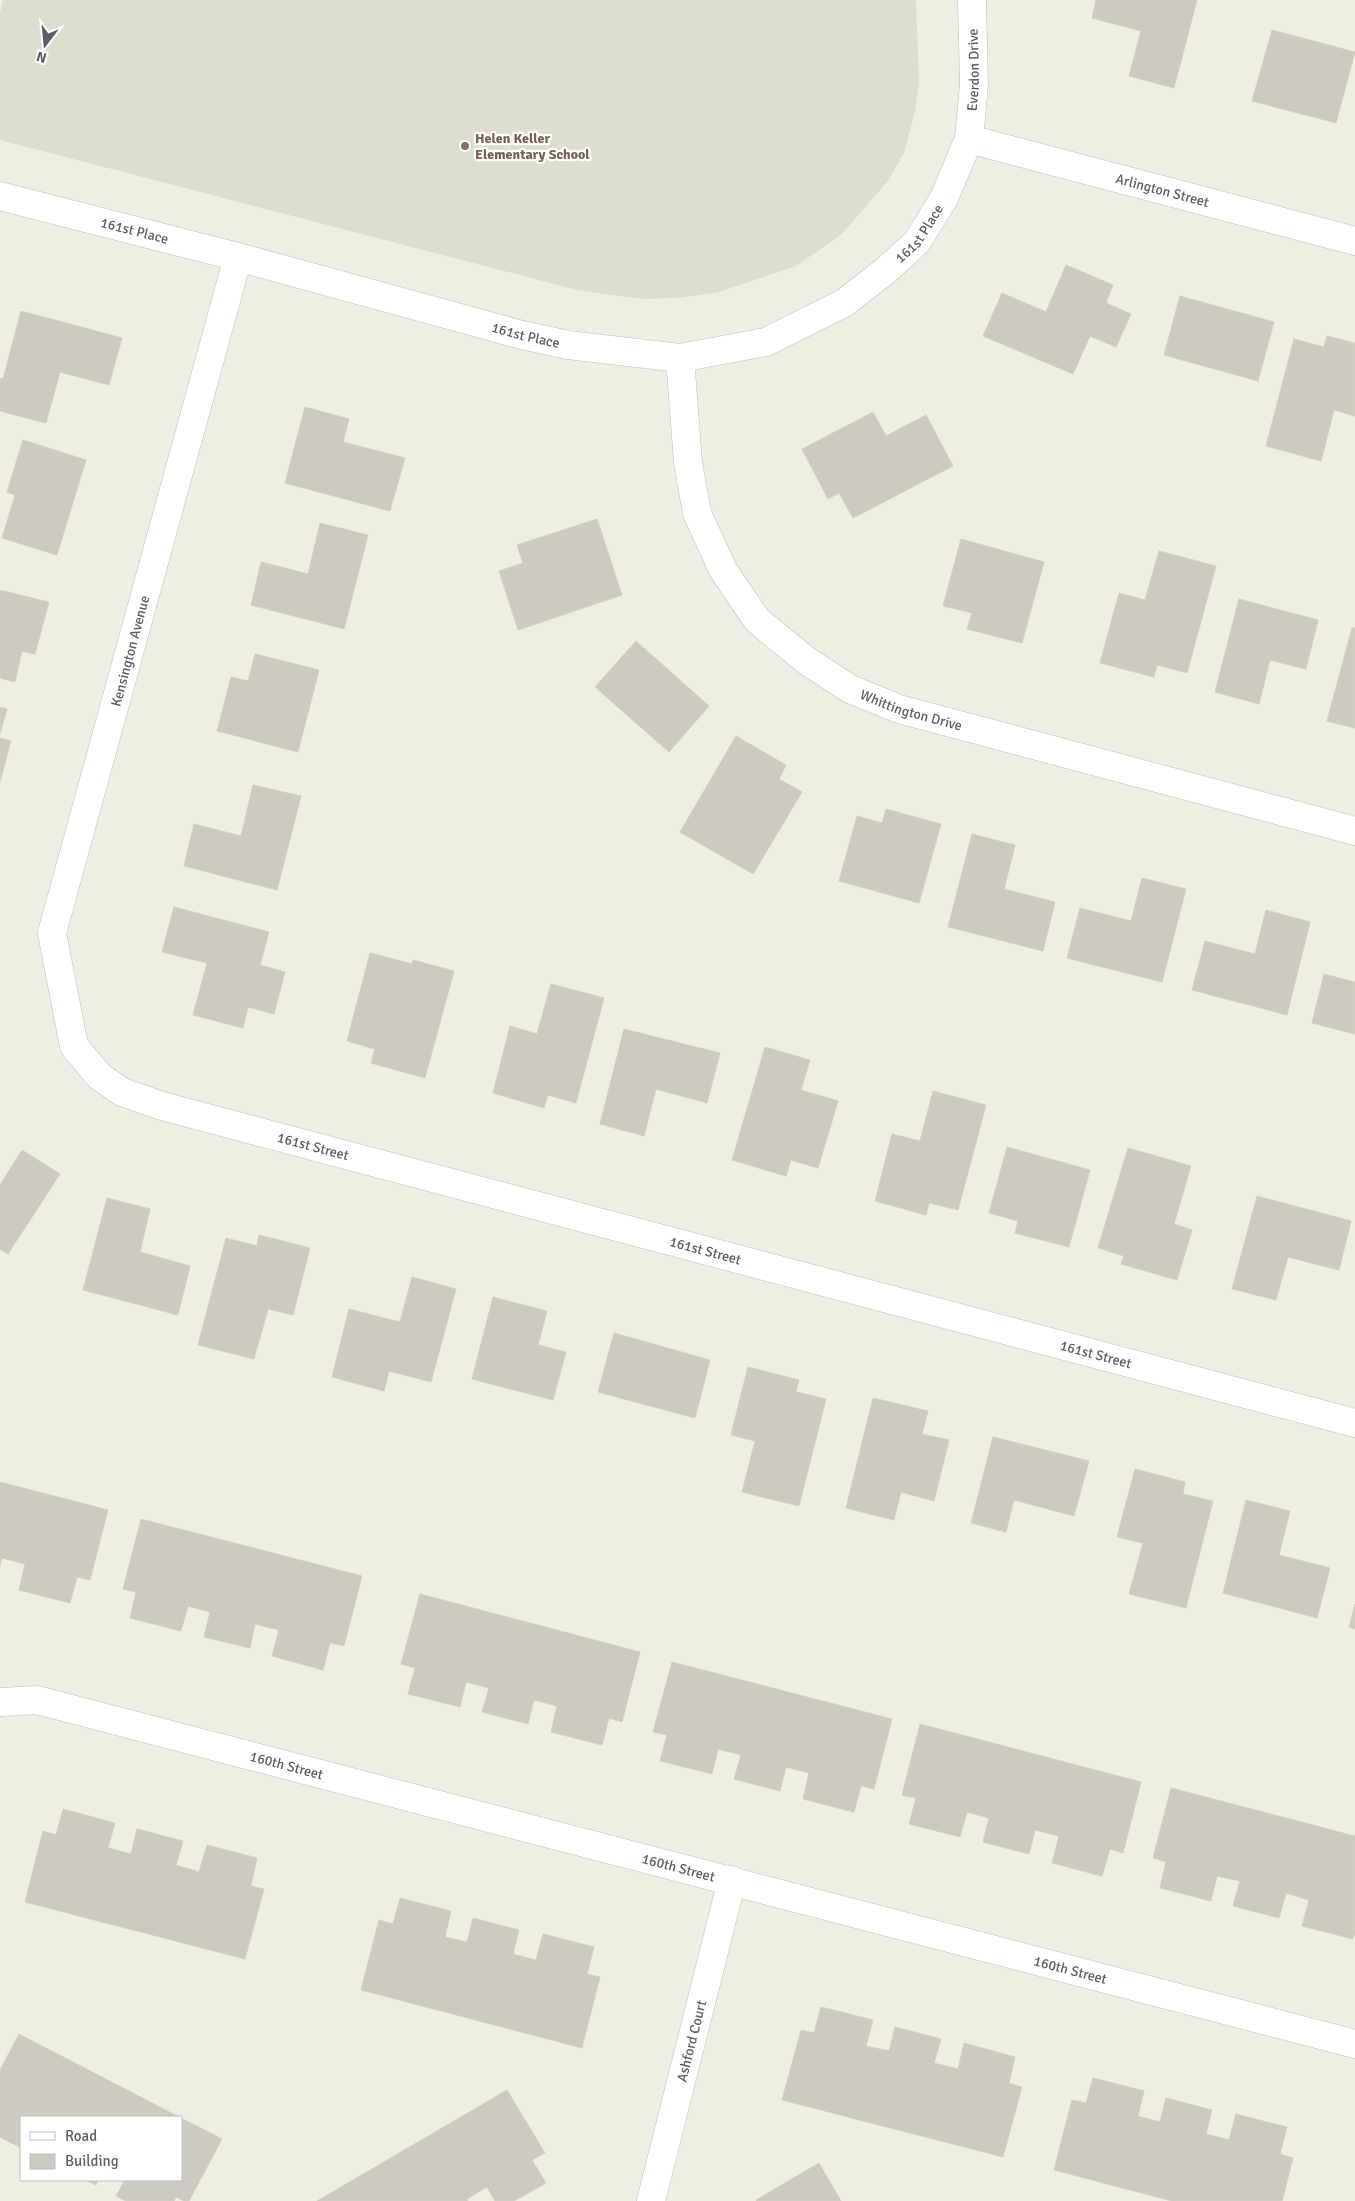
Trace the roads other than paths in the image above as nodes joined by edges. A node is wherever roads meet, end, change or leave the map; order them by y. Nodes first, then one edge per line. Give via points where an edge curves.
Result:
1 (972, 0) edge
2 (969, 139) junction
3 (0, 196) edge
4 (1355, 241) edge
5 (238, 257) junction
6 (680, 358) junction
7 (1355, 830) edge
8 (74, 1046) joint
9 (1355, 1423) edge
10 (0, 1702) edge
11 (732, 1880) junction
12 (1355, 2044) edge
13 (651, 2201) edge

1 - 2 street, Everdon Drive via 974,84
2 - 4 street, Arlington Street
2 - 6 street, 161st Place via 944,198 917,242 844,303 766,342
3 - 5 street, 161st Place
5 - 6 street, 161st Place via 522,336 568,345
5 - 8 street, Kensington Avenue via 52,933
6 - 7 street, Whittington Drive via 688,463 697,513 723,570 757,620 807,661 850,689 899,709
8 - 9 street, 161st Street via 99,1076 122,1092 162,1106
10 - 11 street, 160th Street via 37,1700
11 - 12 street, 160th Street
11 - 13 street, Ashford Court

